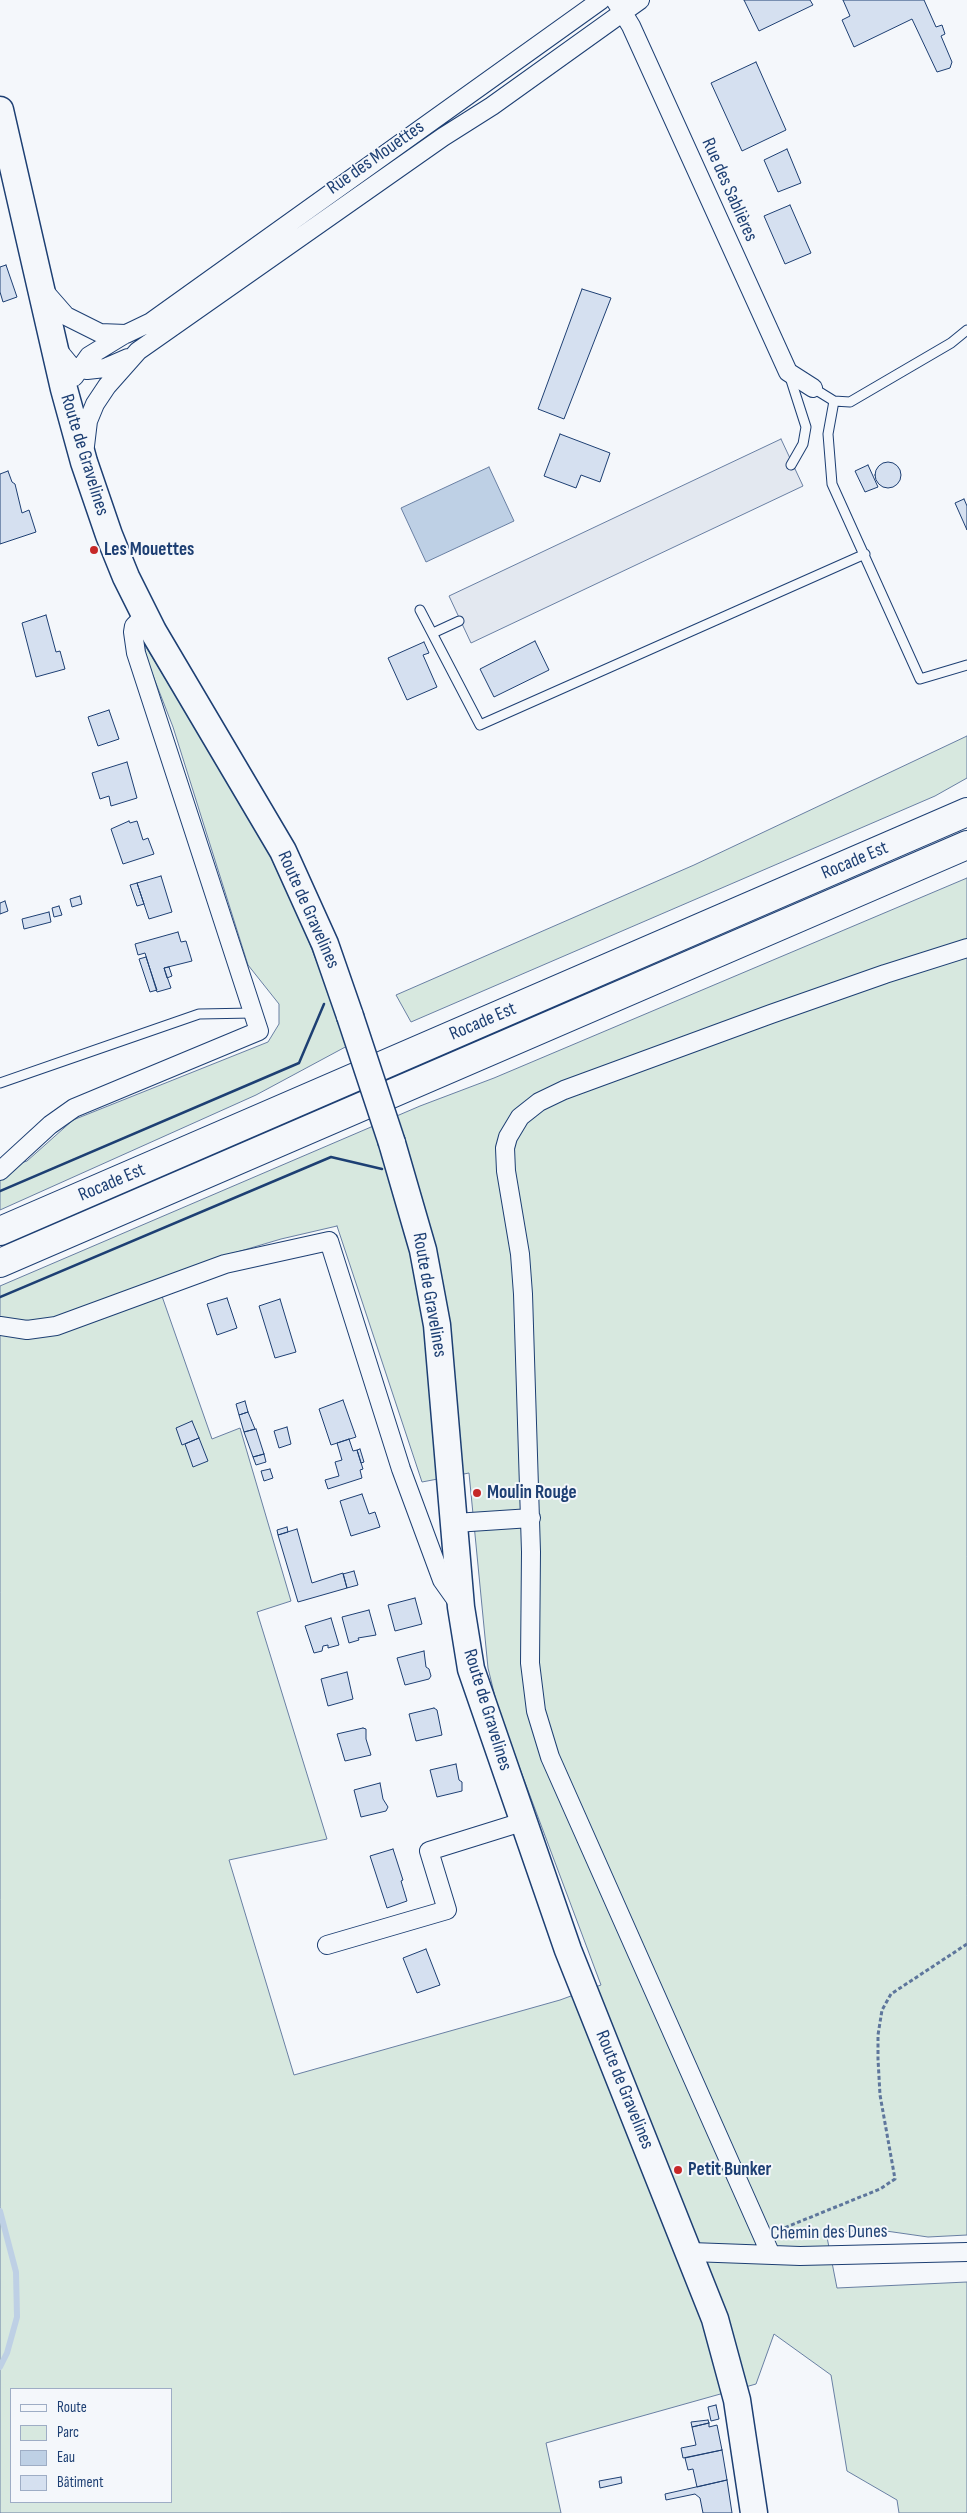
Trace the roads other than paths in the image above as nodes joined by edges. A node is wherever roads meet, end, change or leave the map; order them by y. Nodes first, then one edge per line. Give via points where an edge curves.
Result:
1 (601, 0) edge
2 (640, 0) edge
3 (619, 6) edge
4 (0, 110) edge
5 (39, 282) junction
6 (967, 330) edge
7 (126, 334) junction
8 (52, 340) junction
9 (138, 351) junction
10 (78, 369) junction
11 (788, 372) junction
12 (813, 388) joint
13 (834, 401) junction
14 (67, 402) junction
15 (84, 462) junction
16 (791, 465) dead end
17 (865, 554) junction
18 (420, 610) dead end
19 (145, 615) junction
20 (460, 621) dead end
21 (433, 633) junction
22 (967, 665) edge
23 (967, 795) edge
24 (967, 812) edge
25 (965, 847) edge
26 (802, 884) junction
27 (967, 948) edge
28 (253, 1013) junction
29 (0, 1083) edge
30 (0, 1171) edge
31 (0, 1231) edge
32 (0, 1263) edge
33 (0, 1326) edge
34 (531, 1518) junction
35 (455, 1523) junction
36 (462, 1607) junction
37 (522, 1822) junction
38 (328, 1946) dead end
39 (690, 2252) junction
40 (967, 2252) edge
41 (771, 2256) junction
42 (754, 2513) edge

1 - 7 street, Rue des Mouettes via 151,322
2 - 3 street, Rue des Mouettes
3 - 9 street, Rue des Mouettes via 492,106
3 - 11 street, Rue des Sablières
4 - 5 main road, Route de Gravelines
5 - 7 street via 60,311 77,323 100,332
5 - 8 main road, Route de Gravelines
6 - 13 lane via 951,343 850,402
7 - 10 street, Rue des Mouettes via 89,356
8 - 10 street via 65,360
8 - 14 main road, Route de Gravelines
9 - 10 street, Rue des Mouettes via 106,368
9 - 15 street, Rue des Mouettes via 95,404 86,430
10 - 14 street, Rue des Mouettes
11 - 12 street
11 - 16 lane via 806,427 803,444
12 - 13 lane
13 - 17 lane via 828,434 832,484
14 - 15 main road, Route de Gravelines
15 - 19 main road, Route de Gravelines via 111,542
17 - 21 lane via 480,724
17 - 22 lane via 920,679
18 - 21 lane
19 - 28 street via 134,626 136,653
19 - 35 main road, Route de Gravelines, bridge via 283,851 324,944 350,1016 418,1232 434,1306 442,1362
20 - 21 lane
23 - 26 highway
24 - 26 highway, Rocade Est
25 - 32 highway, Rocade Est
26 - 31 highway, Rocade Est
27 - 34 street via 580,1082 539,1102 520,1117 508,1137 505,1157 523,1294
28 - 29 lane via 199,1014
28 - 30 street via 259,1032 74,1108 50,1125
33 - 36 street via 27,1330 56,1326 225,1264 329,1241 395,1450 434,1559 442,1580
34 - 35 street
34 - 41 street via 530,1678 545,1743
35 - 36 main road, Route de Gravelines
36 - 37 main road, Route de Gravelines via 475,1682
37 - 38 street via 429,1851 447,1910
37 - 39 main road, Route de Gravelines via 588,2002
39 - 41 street, Chemin des Dunes
39 - 42 main road, Route de Gravelines via 730,2366
40 - 41 street, Chemin des Dunes

